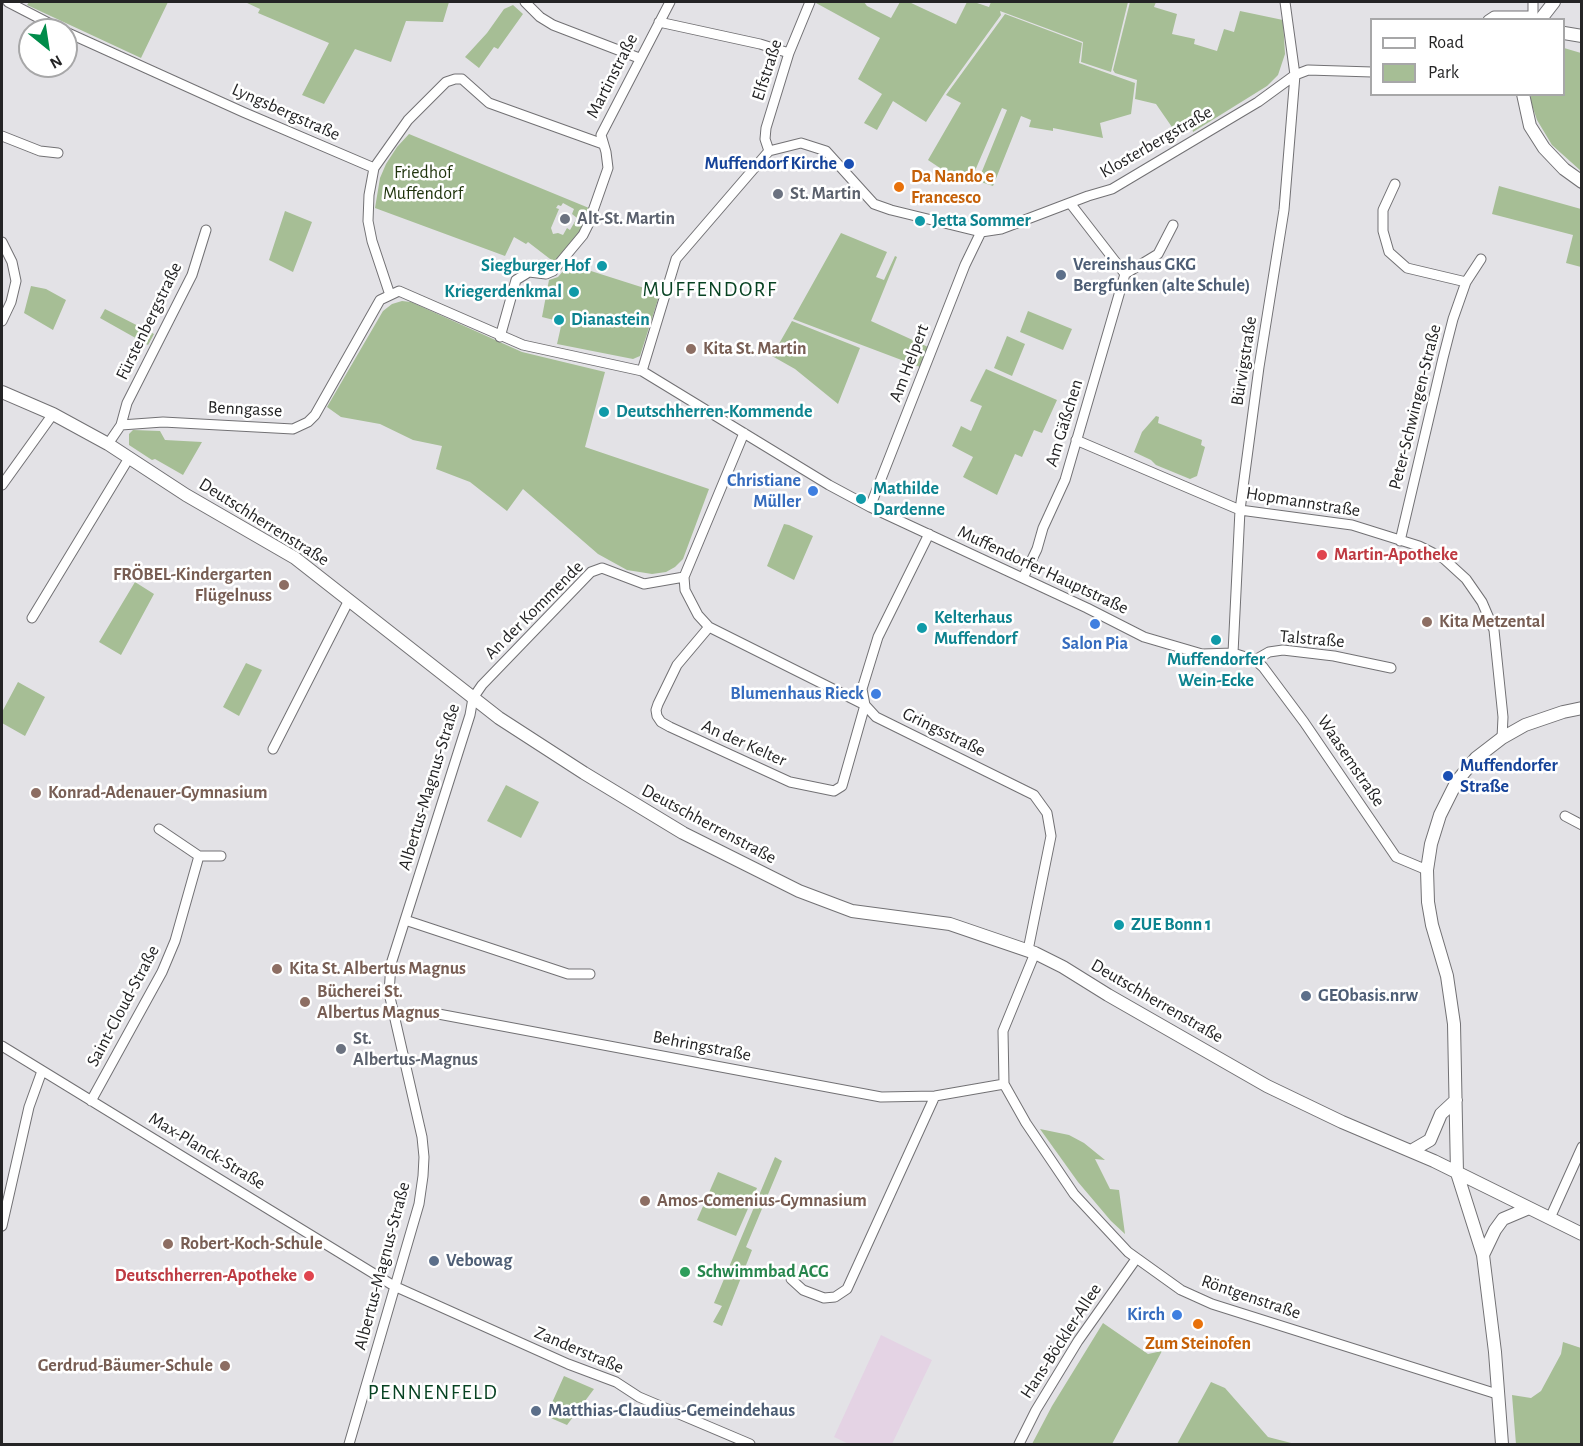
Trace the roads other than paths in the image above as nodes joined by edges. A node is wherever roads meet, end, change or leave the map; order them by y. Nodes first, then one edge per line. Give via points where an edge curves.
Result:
1 (8, 2) edge
2 (525, 2) edge
3 (669, 2) edge
4 (810, 2) edge
5 (1285, 2) edge
6 (1533, 2) edge
7 (1554, 2) edge
8 (39, 18) edge
9 (1491, 18) edge
10 (1537, 18) edge
11 (659, 22) junction
12 (1565, 33) edge
13 (1581, 36) edge
14 (78, 37) edge
15 (789, 53) junction
16 (639, 58) junction
17 (1370, 72) edge
18 (1294, 75) junction
19 (1522, 96) edge
20 (2, 136) edge
21 (603, 144) junction
22 (770, 150) junction
23 (58, 153) dead end
24 (374, 168) junction
25 (1581, 182) edge
26 (1395, 183) dead end
27 (1070, 203) junction
28 (1173, 225) dead end
29 (206, 230) dead end
30 (981, 232) junction
31 (2, 242) edge
32 (1481, 259) dead end
33 (1125, 274) junction
34 (1466, 282) junction
35 (390, 295) junction
36 (2, 321) edge
37 (500, 337) junction
38 (642, 371) junction
39 (2, 392) edge
40 (53, 414) junction
41 (121, 425) junction
42 (744, 433) junction
43 (1076, 440) junction
44 (108, 444) junction
45 (129, 458) junction
46 (2, 485) edge
47 (870, 507) junction
48 (1240, 510) junction
49 (928, 534) junction
50 (1400, 541) junction
51 (684, 577) junction
52 (1023, 578) junction
53 (350, 600) junction
54 (32, 618) dead end
55 (709, 627) junction
56 (1233, 653) junction
57 (1255, 660) junction
58 (1391, 668) dead end
59 (473, 698) junction
60 (864, 705) junction
61 (1581, 708) edge
62 (1502, 738) junction
63 (273, 749) dead end
64 (1565, 816) dead end
65 (1581, 825) edge
66 (159, 829) dead end
67 (199, 856) junction
68 (221, 856) dead end
69 (1427, 870) junction
70 (405, 920) junction
71 (1032, 951) junction
72 (590, 974) dead end
73 (394, 1014) junction
74 (2, 1046) edge
75 (42, 1071) junction
76 (1004, 1084) junction
77 (935, 1096) junction
78 (1456, 1100) junction
79 (91, 1101) junction
80 (1581, 1147) edge
81 (1411, 1151) junction
82 (1458, 1173) junction
83 (1529, 1208) junction
84 (1550, 1218) junction
85 (2, 1226) edge
86 (1581, 1234) edge
87 (1483, 1255) junction
88 (1136, 1259) junction
89 (791, 1279) dead end
90 (394, 1286) junction
91 (1497, 1394) junction
92 (349, 1444) edge
93 (750, 1444) edge
94 (1019, 1444) edge
95 (1502, 1444) edge

1 - 8 street
2 - 16 street via 553,25
3 - 11 street, Martinstraße
4 - 15 street, Elfstraße
5 - 18 street, Bürvigstraße
6 - 10 street
7 - 10 street
9 - 10 street
11 - 15 street
11 - 16 street, Martinstraße
12 - 13 street
14 - 24 street, Lyngsbergstraße
15 - 22 street, Elfstraße via 766,128
16 - 21 street, Martinstraße via 601,135
17 - 18 street, Klosterbergstraße via 1308,70
18 - 27 street, Klosterbergstraße via 1258,102 1118,185
18 - 48 street, Bürvigstraße via 1284,210
19 - 25 street via 1530,126 1544,148
20 - 23 street via 40,151
21 - 24 street via 489,103 462,80 455,79 446,82 408,120
21 - 37 street, Martinstraße via 608,168 583,235 553,271 529,272 516,280
22 - 30 street, Klosterbergstraße via 801,143 826,152 874,204
22 - 38 street via 676,259
24 - 35 street via 368,220
26 - 34 street via 1383,210 1389,252 1407,268
27 - 30 street, Klosterbergstraße via 1001,229
27 - 33 street
28 - 33 street via 1158,254
29 - 41 street, Fürstenbergstraße via 192,275 128,403
30 - 47 street, Am Helpert
31 - 36 street via 16,281
32 - 34 street, Peter-Schwingen-Straße
33 - 43 street, Am Gäßchen
34 - 50 street, Peter-Schwingen-Straße via 1443,358
35 - 37 street, Muffendorfer Hauptstraße via 399,291
35 - 41 street, Benngasse via 380,300 315,415 300,426 293,429 163,422
37 - 38 street, Muffendorfer Hauptstraße
38 - 42 street, Muffendorfer Hauptstraße
39 - 40 street, Deutschherrenstraße
40 - 44 street, Deutschherrenstraße
40 - 46 street
41 - 44 street
42 - 47 street, Muffendorfer Hauptstraße
42 - 51 street
43 - 48 street, Hopmannstraße
43 - 52 street, Am Gäßchen via 1065,480
44 - 45 street, Deutschherrenstraße
45 - 53 street, Deutschherrenstraße via 295,558
45 - 54 street
47 - 49 street, Muffendorfer Hauptstraße
48 - 50 street, Hopmannstraße via 1352,525
48 - 56 street, Bürvigstraße
49 - 52 street, Muffendorfer Hauptstraße
49 - 60 street via 878,637 862,689
50 - 62 street, Hopmannstraße via 1443,558 1466,579 1482,602 1494,630
51 - 55 street via 685,590
51 - 59 street, An der Kommende via 644,584 602,568 591,572
52 - 56 street, Muffendorfer Hauptstraße via 1144,637 1202,654
53 - 59 street, Deutschherrenstraße
53 - 63 street
55 - 60 street, Gringsstraße
55 - 60 street, An der Kelter via 677,665 658,704 657,716 670,728 790,782 834,791 842,786
56 - 57 street, Talstraße
57 - 58 street, Talstraße via 1283,650
57 - 69 street, Waasemstraße via 1304,722 1396,857
59 - 70 street, Albertus-Magnus-Straße
59 - 71 street, Deutschherrenstraße via 635,805 799,891 852,911 950,924
60 - 71 street, Gringsstraße via 876,717 1034,795 1047,813 1051,836
61 - 62 street via 1526,725
62 - 69 street via 1476,758 1457,782 1440,815
64 - 65 street
66 - 67 street
67 - 68 street
67 - 79 street, Saint-Cloud-Straße via 162,972
69 - 78 street via 1430,915 1447,976 1454,1024
70 - 72 street via 567,974
70 - 73 street, Albertus-Magnus-Straße via 388,978
71 - 76 street, Röntgenstraße via 1003,1031
71 - 81 street, Deutschherrenstraße via 1267,1086
73 - 77 street, Behringstraße via 433,1013 881,1096
73 - 90 street, Albertus-Magnus-Straße via 424,1157 419,1204
74 - 75 street, Max-Planck-Straße
75 - 79 street, Max-Planck-Straße
75 - 85 street via 29,1107
76 - 77 street, Behringstraße
76 - 88 street, Röntgenstraße via 1074,1194
77 - 89 street via 847,1289 835,1297 824,1298 803,1290
78 - 81 street via 1441,1114 1430,1140
78 - 82 street
79 - 90 street, Max-Planck-Straße
80 - 84 street
81 - 82 street, Deutschherrenstraße
82 - 83 street, Deutschherrenstraße
82 - 87 street
83 - 84 street, Deutschherrenstraße
83 - 87 street via 1503,1220
84 - 86 street, Deutschherrenstraße
87 - 91 street
88 - 91 street, Röntgenstraße via 1181,1290 1212,1304
88 - 94 street, Hans-Böckler-Allee via 1078,1341
90 - 92 street, Albertus-Magnus-Straße
90 - 93 street, Zanderstraße
91 - 95 street

